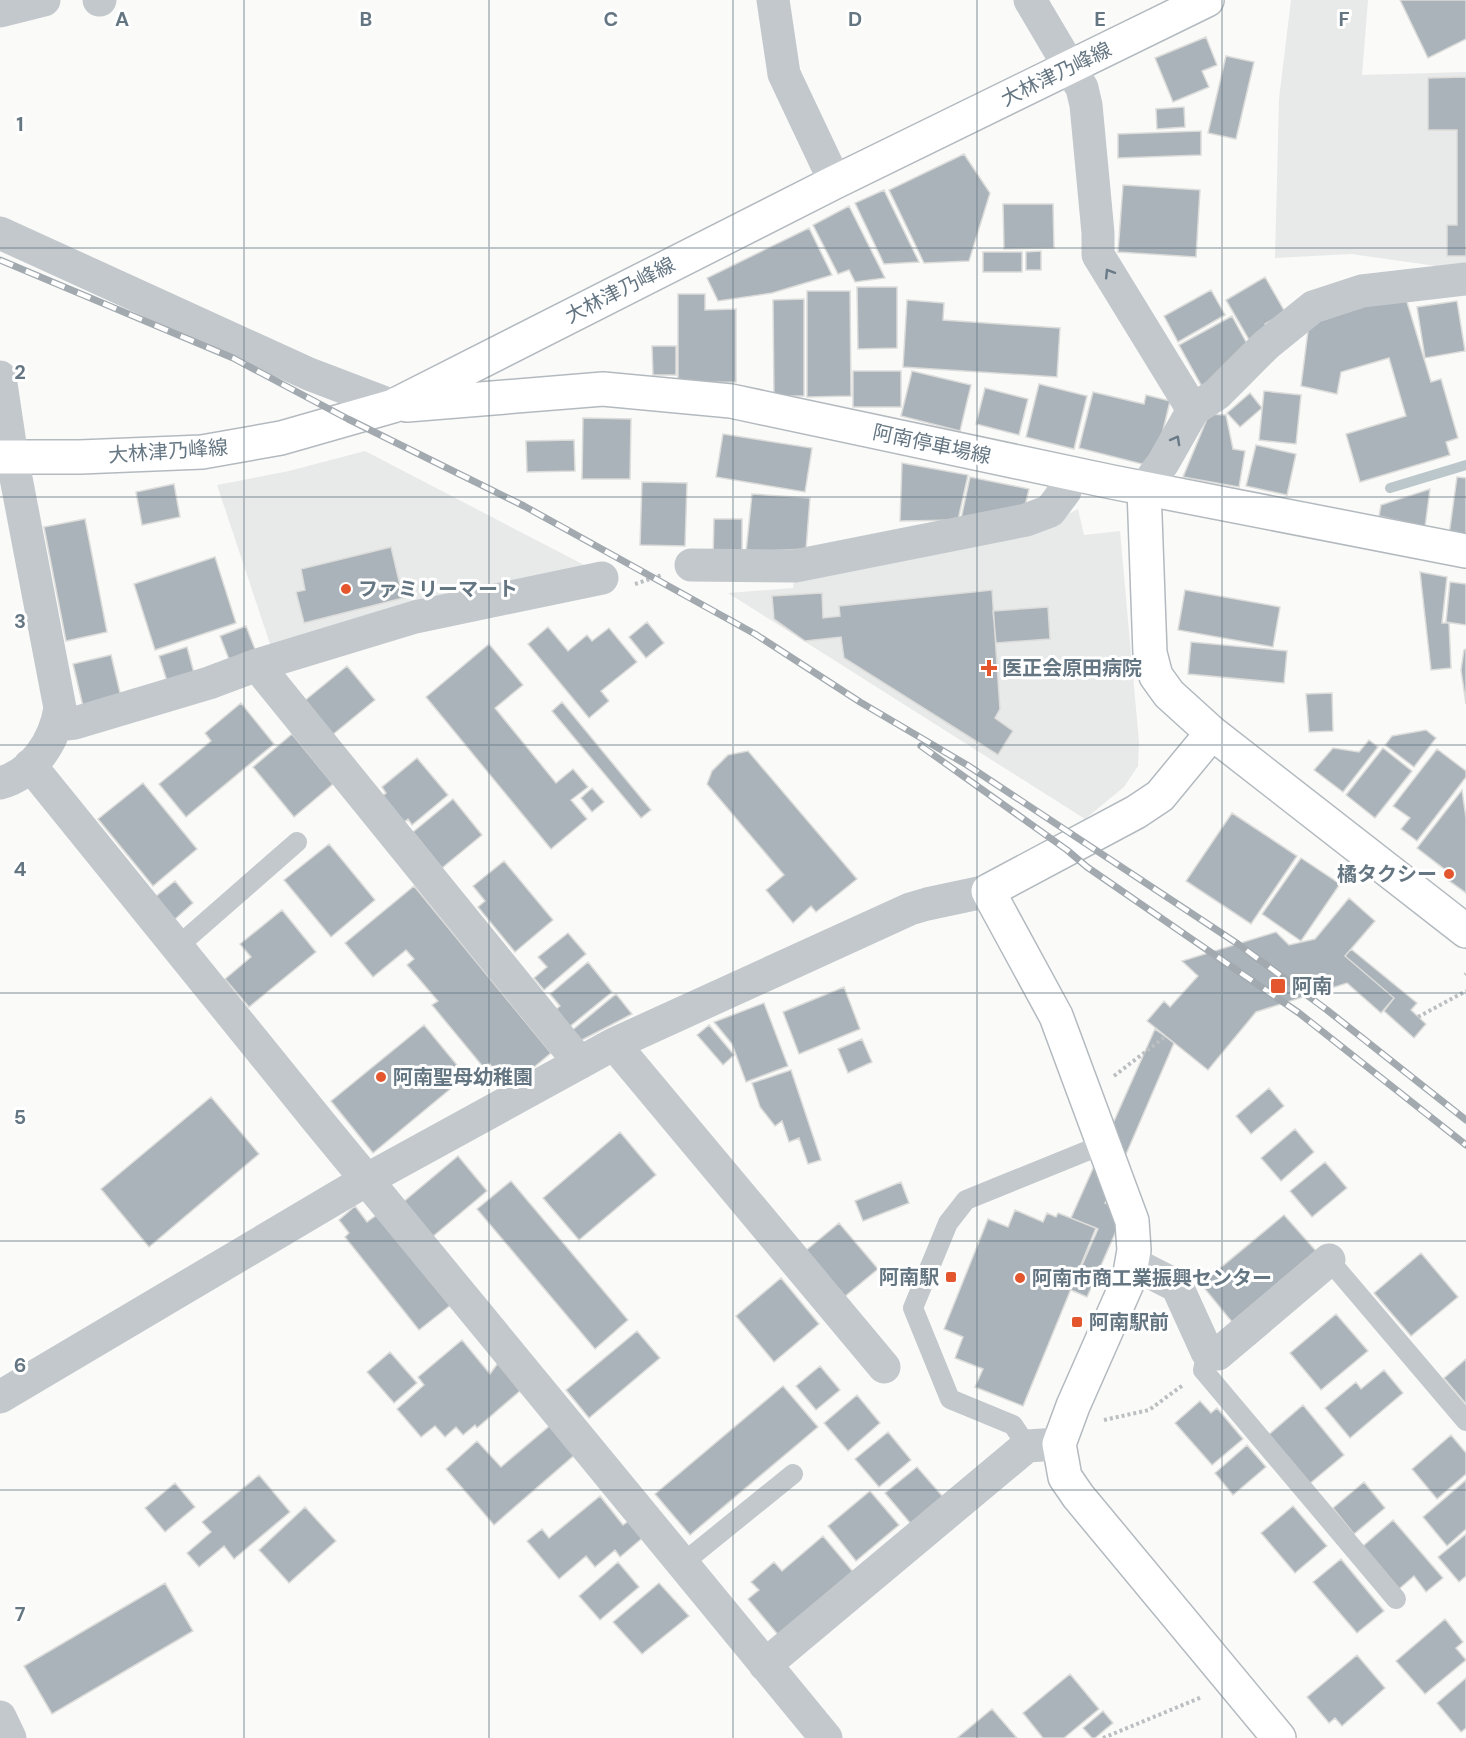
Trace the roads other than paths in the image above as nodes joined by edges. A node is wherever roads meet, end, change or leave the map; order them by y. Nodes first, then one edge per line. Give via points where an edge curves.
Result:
1 (44, 0) edge
2 (773, 0) edge
3 (1030, 0) edge
4 (1207, 0) edge
5 (0, 11) edge
6 (1070, 68) junction
7 (835, 182) junction
8 (0, 233) edge
9 (1466, 279) edge
10 (0, 377) edge
11 (393, 406) junction
12 (1193, 410) junction
13 (6, 457) edge
14 (1071, 473) junction
15 (1144, 489) junction
16 (1466, 551) edge
17 (691, 565) road end
18 (602, 578) road end
19 (257, 665) junction
20 (57, 725) junction
21 (1212, 733) junction
22 (30, 765) junction
23 (0, 783) edge
24 (297, 842) dead end
25 (988, 891) junction
26 (1466, 931) edge
27 (177, 947) junction
28 (614, 1044) junction
29 (580, 1063) junction
30 (1104, 1144) junction
31 (368, 1179) junction
32 (1329, 1260) joint
33 (1131, 1263) junction
34 (1205, 1361) junction
35 (884, 1367) dead end
36 (0, 1397) edge
37 (1466, 1421) edge
38 (1062, 1435) junction
39 (1027, 1446) junction
40 (793, 1474) dead end
41 (683, 1563) junction
42 (1396, 1599) dead end
43 (765, 1665) junction
44 (826, 1738) edge
45 (1279, 1738) edge

1 - 5 street
2 - 7 street via 784,74
3 - 6 street
4 - 6 main road, 大林津乃峰線
6 - 7 main road, 大林津乃峰線
12 -> 6 street via 1098,255 1086,105 1082,88
7 - 11 main road, 大林津乃峰線
8 - 11 street via 309,374
9 - 12 street via 1362,291 1313,307 1266,345 1217,394
10 - 13 street
11 - 13 main road, 大林津乃峰線 via 280,438 202,452
11 - 14 main road, 阿南停車場線 via 603,389 731,401
15 -> 12 street
13 - 20 street via 60,708
14 - 15 main road, 阿南停車場線
14 - 17 street via 1065,491 1050,510 1026,520 795,566
15 - 16 main road, 阿南停車場線
15 - 21 main road via 1150,653 1156,675 1169,694
18 - 19 street via 415,617
19 - 20 street via 209,683
19 - 29 street
20 - 22 street via 45,751
21 - 25 main road via 1160,796
21 - 26 main road
22 - 23 street
22 - 27 street
24 - 27 lane
25 - 28 street via 910,909
25 - 30 main road via 1056,1016
27 - 31 street
28 - 29 street
28 - 35 street
29 - 31 street
30 - 33 main road via 1132,1221
30 - 39 lane via 966,1200 948,1223 913,1308 950,1399 1013,1425
31 - 36 street
31 - 41 street
32 - 34 street
32 - 37 lane
33 - 34 street via 1177,1286
33 - 38 main road via 1129,1279
34 - 42 lane
38 - 39 street
38 - 45 main road via 1065,1477 1078,1496
39 - 43 street
40 - 41 lane
41 - 43 street
43 - 44 street

